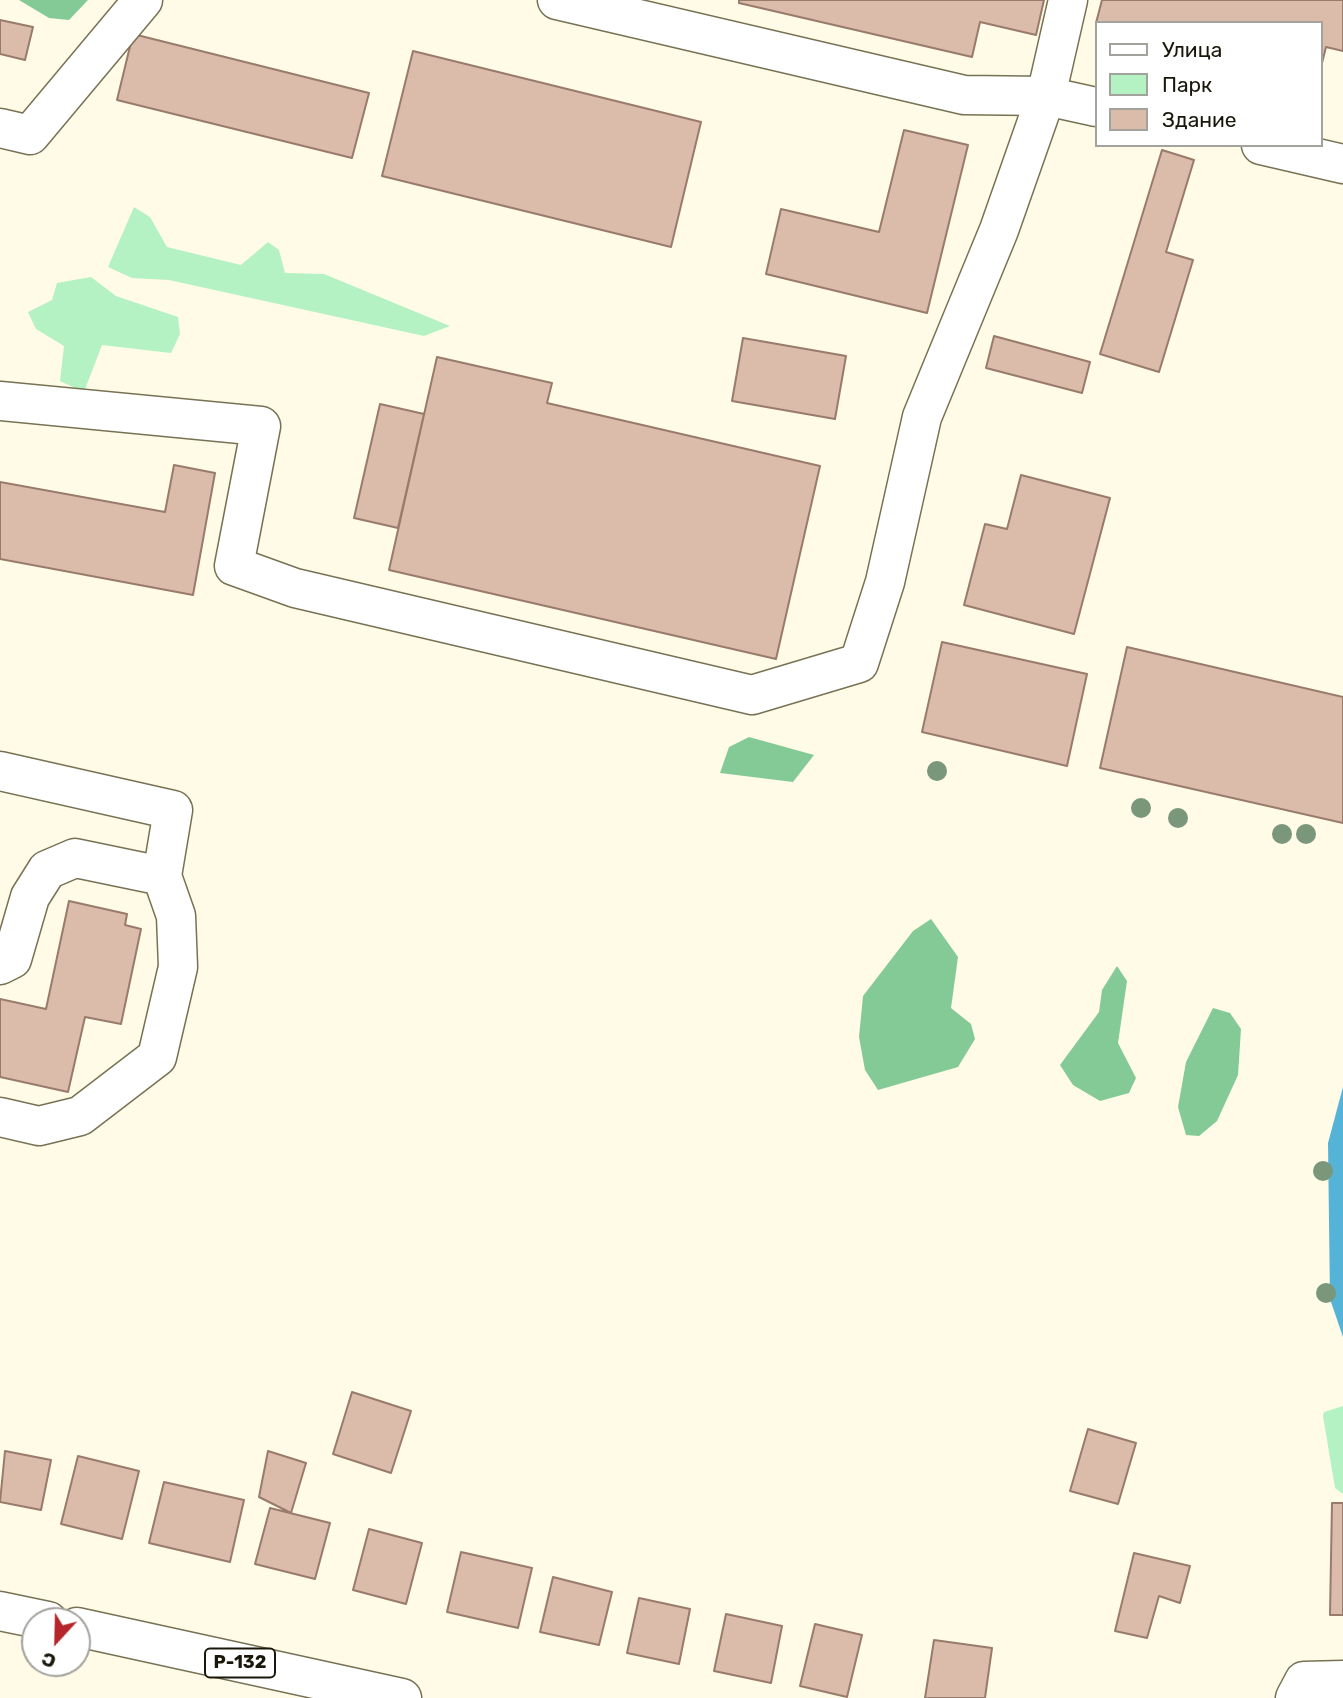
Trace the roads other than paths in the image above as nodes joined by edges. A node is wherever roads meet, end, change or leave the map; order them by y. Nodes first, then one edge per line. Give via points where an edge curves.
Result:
1 (143, 0) edge
2 (557, 0) edge
3 (1068, 0) edge
4 (648, 10) edge
5 (1046, 96) junction
6 (1094, 107) edge
7 (0, 128) edge
8 (1270, 147) edge
9 (1343, 164) edge
10 (0, 401) edge
11 (0, 771) edge
12 (162, 876) junction
13 (0, 965) edge
14 (0, 1117) edge
15 (0, 1611) edge
16 (21, 1615) edge
17 (91, 1630) edge
18 (1343, 1679) edge
19 (402, 1698) edge
20 (1295, 1698) edge

1 - 7 main road via 30,135
2 - 4 main road
3 - 5 main road
4 - 5 main road via 964,96
5 - 6 main road
5 - 10 main road via 999,230 922,417 885,582 859,663 752,695 295,588 234,566 261,426
8 - 9 main road
11 - 12 main road via 173,810
12 - 13 main road via 75,858 47,870 30,897 12,959
12 - 14 main road via 176,916 178,967 157,1057 80,1116 39,1126
15 - 16 main road
17 - 19 main road, Р-132
18 - 20 main road via 1304,1681

